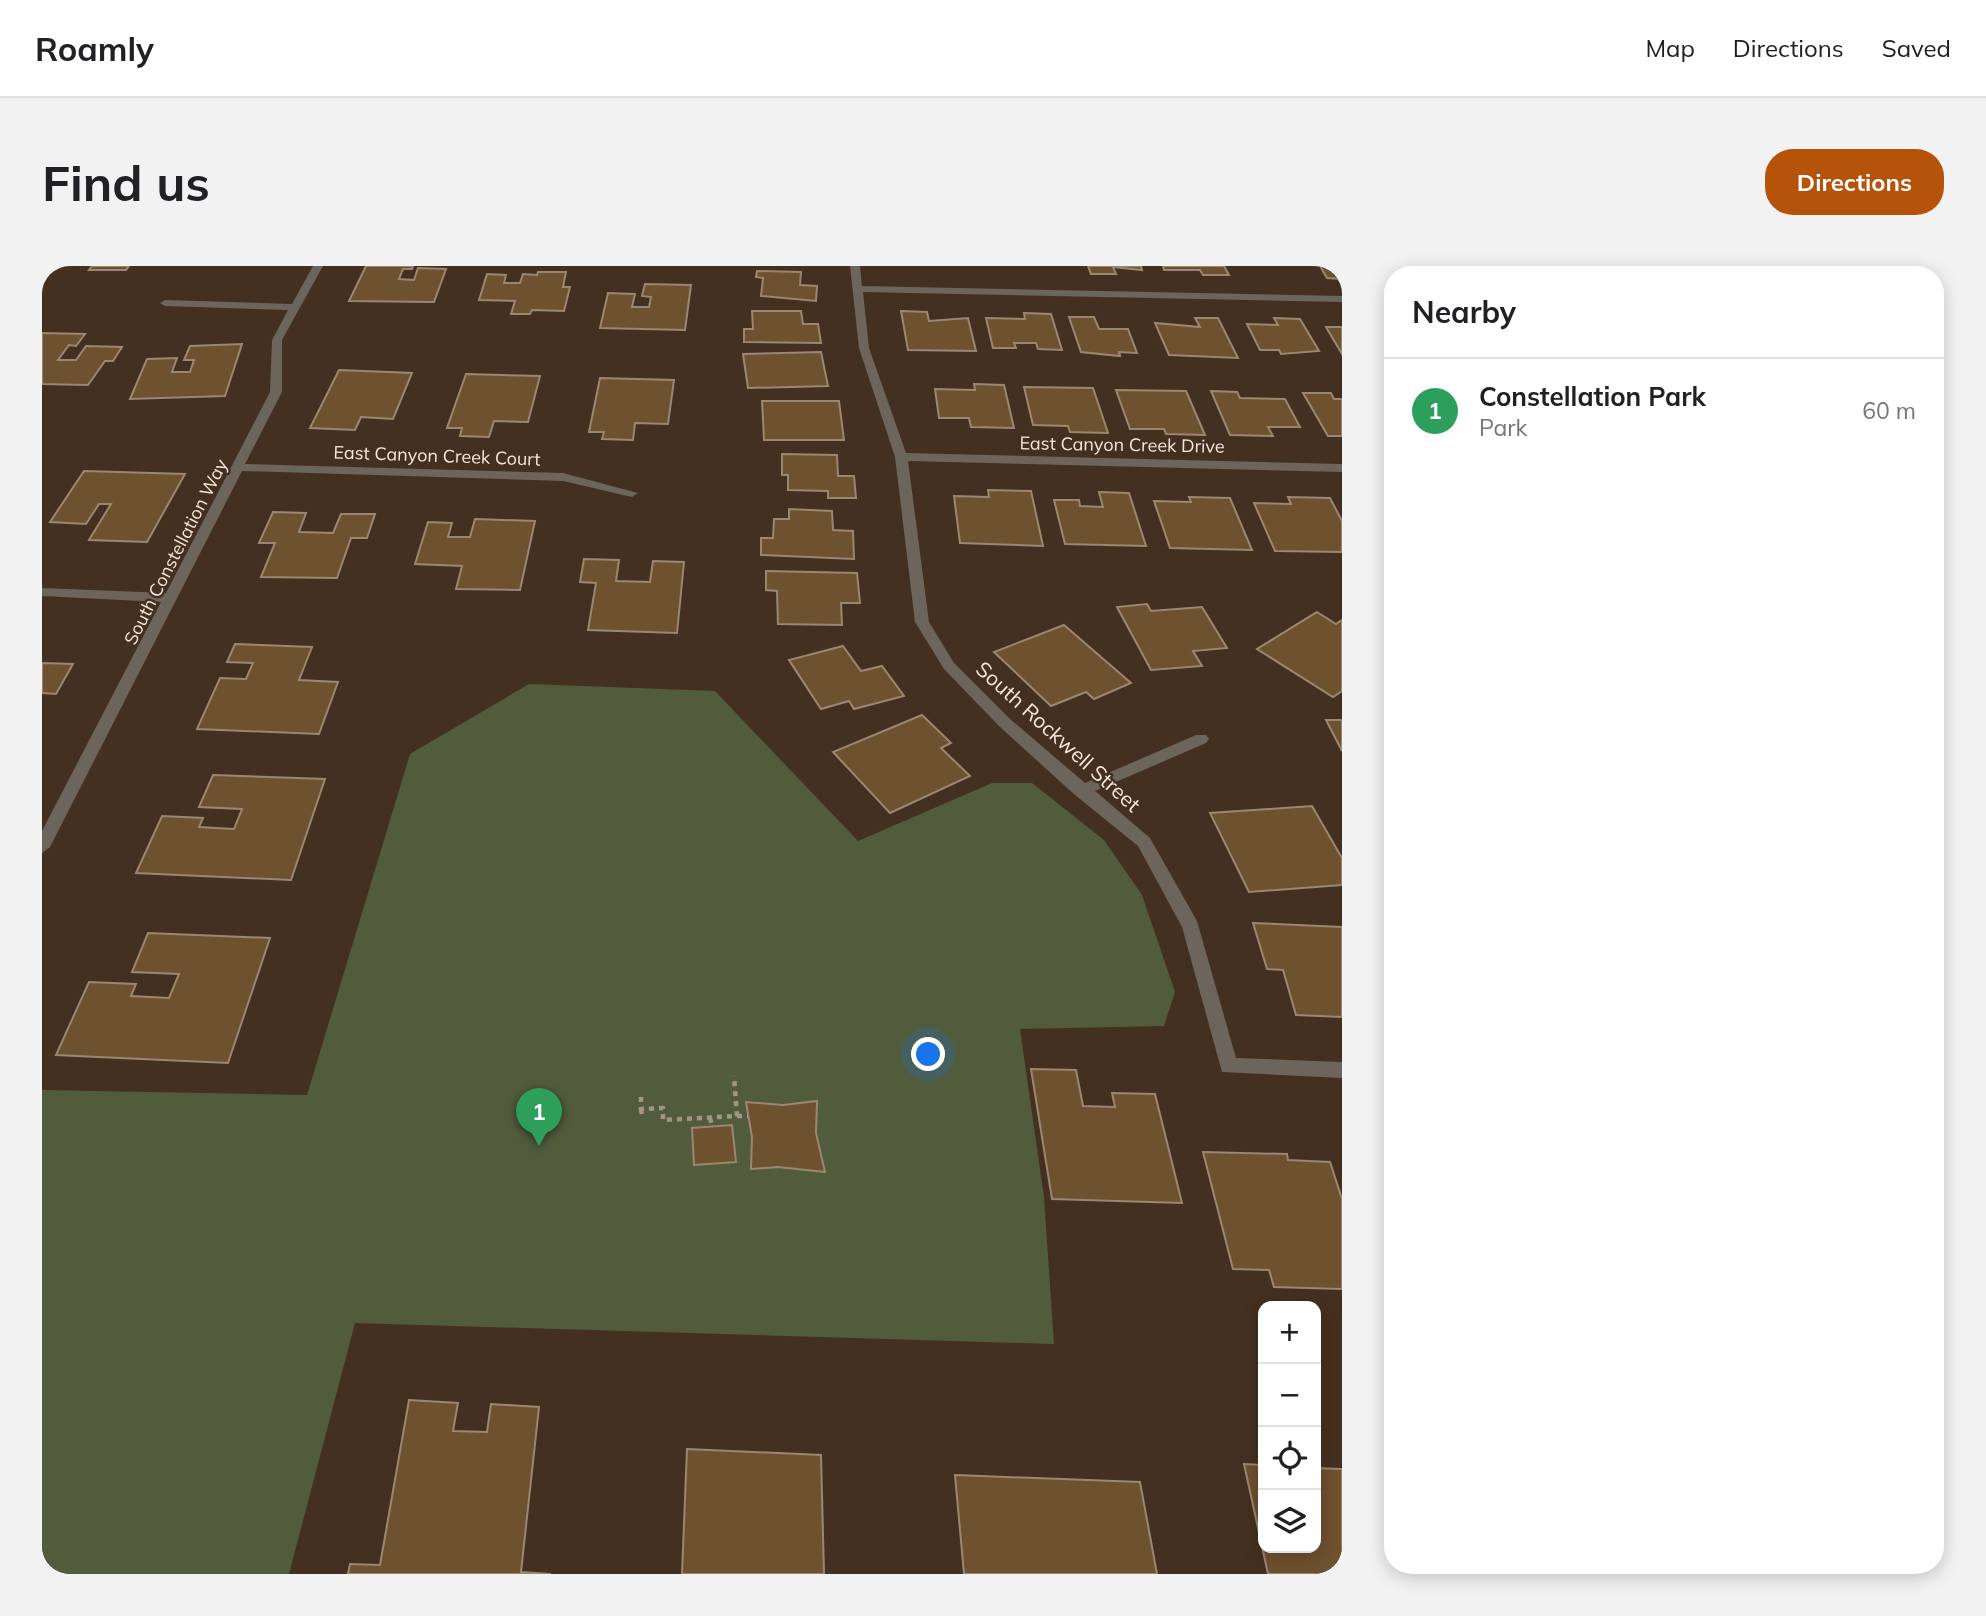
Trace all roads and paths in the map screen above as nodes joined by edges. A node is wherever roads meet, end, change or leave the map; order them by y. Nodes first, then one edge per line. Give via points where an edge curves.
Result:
1 (318, 266) edge
2 (855, 266) edge
3 (856, 289) junction
4 (1342, 299) edge
5 (164, 303) dead end
6 (295, 307) junction
7 (901, 457) junction
8 (239, 467) junction
9 (1342, 468) edge
10 (632, 493) dead end
11 (42, 593) edge
12 (171, 598) junction
13 (1200, 739) dead end
14 (1081, 791) junction
15 (42, 847) edge
16 (1342, 1070) edge
17 (734, 1076) dead end
18 (641, 1097) dead end
19 (737, 1116) junction
20 (748, 1116) dead end
21 (710, 1118) junction
22 (712, 1126) dead end

1 - 6 street, South Constellation Way
2 - 3 street, South Rockwell Street
3 - 4 street
3 - 7 street, South Rockwell Street via 864,348
5 - 6 street
6 - 8 street, South Constellation Way via 277,340 275,392
7 - 9 street, East Canyon Creek Drive
7 - 14 street, South Rockwell Street via 922,622 949,666
8 - 10 street, East Canyon Creek Court via 563,477
8 - 12 street, South Constellation Way
11 - 12 street
12 - 15 street, South Constellation Way
13 - 14 street
14 - 16 street, South Rockwell Street via 1144,842 1191,926 1229,1066
17 - 19 path
18 - 21 path via 641,1112 663,1108 663,1120
19 - 20 path
19 - 21 path
21 - 22 path

